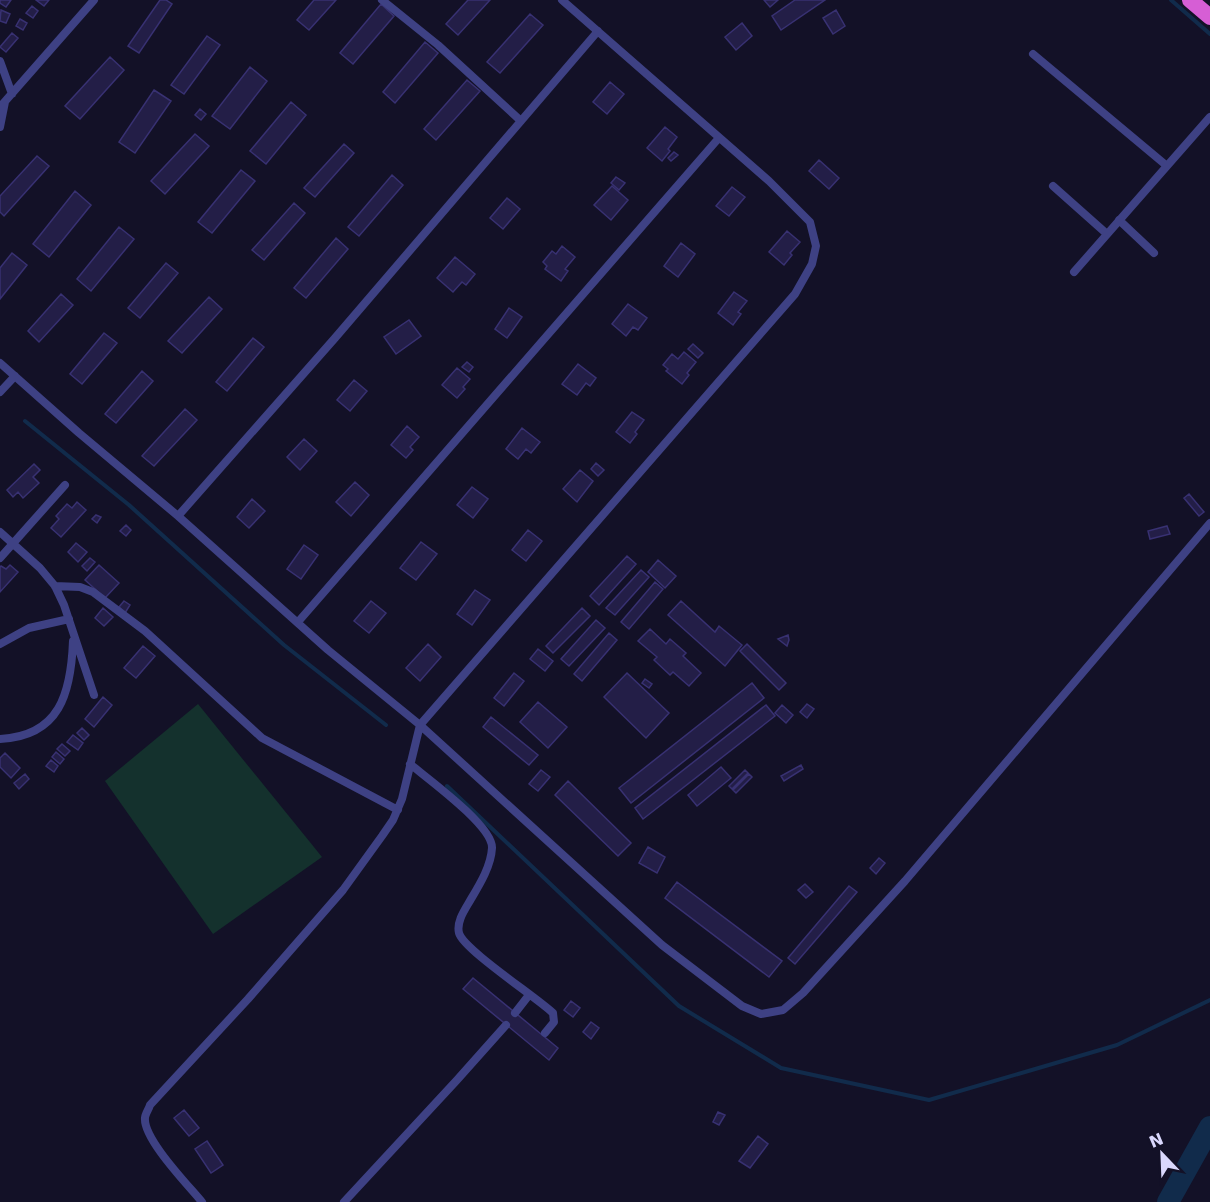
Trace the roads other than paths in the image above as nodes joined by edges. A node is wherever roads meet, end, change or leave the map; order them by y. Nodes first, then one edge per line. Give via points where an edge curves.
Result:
1 (93, 0) edge
2 (382, 0) edge
3 (562, 0) edge
4 (1190, 0) edge
5 (1210, 17) edge
6 (598, 31) junction
7 (1033, 54) dead end
8 (0, 61) edge
9 (12, 93) junction
10 (3, 104) edge
11 (1210, 117) edge
12 (521, 121) junction
13 (0, 127) edge
14 (718, 139) junction
15 (1167, 166) junction
16 (1053, 186) dead end
17 (1119, 220) junction
18 (1107, 234) junction
19 (1154, 253) dead end
20 (1074, 272) dead end
21 (0, 363) edge
22 (15, 376) junction
23 (0, 392) edge
24 (64, 485) dead end
25 (178, 516) junction
26 (1210, 523) edge
27 (0, 532) edge
28 (14, 544) junction
29 (0, 558) edge
30 (56, 586) junction
31 (69, 619) junction
32 (298, 622) junction
33 (73, 634) junction
34 (0, 644) edge
35 (94, 695) dead end
36 (420, 725) junction
37 (0, 739) edge
38 (410, 764) junction
39 (398, 810) junction
40 (529, 994) junction
41 (515, 1013) dead end
42 (506, 1024) dead end
43 (545, 1033) dead end
44 (202, 1202) edge
45 (344, 1202) edge

1 - 9 lane
2 - 12 lane
3 - 6 lane
4 - 5 highway
6 - 12 lane
6 - 14 lane
7 - 15 lane
8 - 9 lane
9 - 10 lane
10 - 13 lane
11 - 15 lane
12 - 25 lane
14 - 32 lane
14 - 36 lane via 810,222 816,246 812,264 795,294
15 - 17 lane
16 - 18 lane
17 - 18 lane
17 - 19 lane
18 - 20 lane
21 - 22 lane
22 - 23 lane
22 - 25 lane
24 - 28 lane
25 - 32 lane
26 - 36 lane via 905,881 803,993 783,1010 772,1013 761,1014 742,1006 662,945
27 - 28 lane
28 - 29 lane
28 - 30 lane
30 - 31 lane
30 - 39 lane via 93,592 145,631 262,738
31 - 33 lane
31 - 34 lane via 29,628
32 - 36 lane
33 - 35 lane
33 - 37 lane via 71,670 60,707 39,729 25,736
36 - 38 lane
38 - 39 lane
38 - 40 lane via 488,833 490,859 462,915 459,933
39 - 44 lane via 343,890 150,1105 145,1118 155,1145
40 - 41 lane
40 - 43 lane via 553,1013 554,1022
42 - 45 lane

